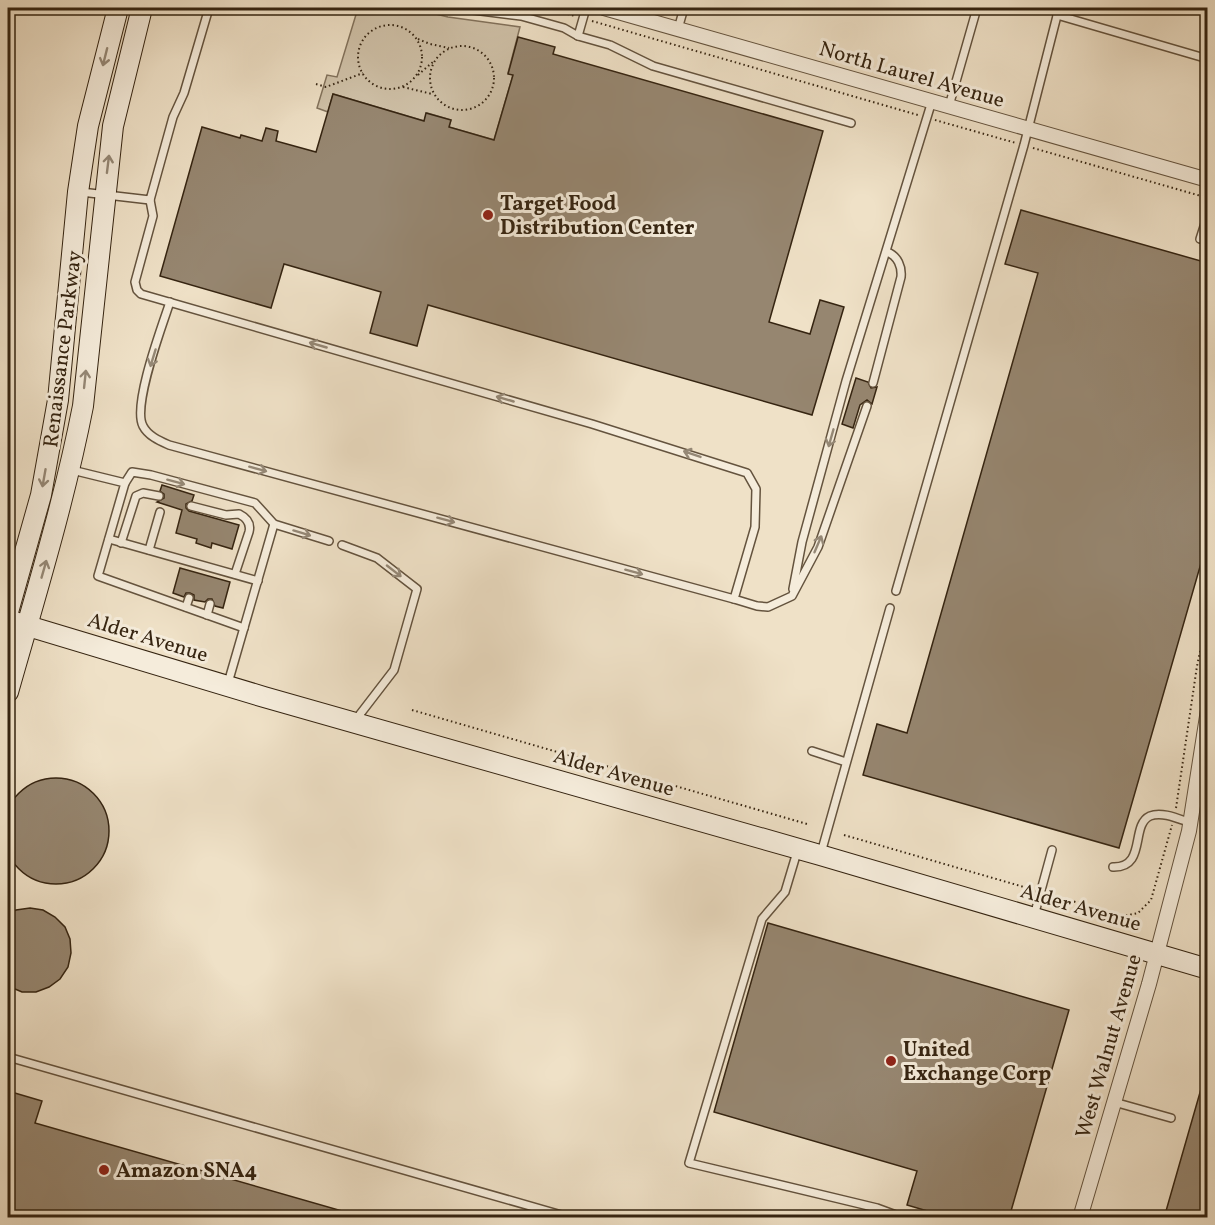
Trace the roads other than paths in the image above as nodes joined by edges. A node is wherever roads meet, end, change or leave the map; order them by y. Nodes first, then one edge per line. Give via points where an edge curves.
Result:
1 (118, 8) edge
2 (142, 8) edge
3 (209, 8) edge
4 (457, 8) edge
5 (586, 8) edge
6 (604, 8) edge
7 (684, 8) edge
8 (977, 8) edge
9 (1058, 11) edge
10 (678, 28) junction
11 (578, 36) junction
12 (1208, 59) edge
13 (932, 101) junction
14 (949, 106) junction
15 (852, 123) dead end
16 (1027, 129) junction
17 (1208, 180) edge
18 (78, 192) junction
19 (105, 195) junction
20 (150, 200) junction
21 (1208, 214) edge
22 (1200, 240) dead end
23 (887, 252) junction
24 (170, 302) junction
25 (873, 383) dead end
26 (867, 406) dead end
27 (70, 470) junction
28 (125, 483) junction
29 (159, 496) dead end
30 (191, 506) dead end
31 (160, 512) dead end
32 (274, 524) junction
33 (109, 539) junction
34 (329, 541) dead end
35 (122, 543) junction
36 (342, 545) dead end
37 (149, 550) junction
38 (198, 564) junction
39 (220, 570) junction
40 (196, 572) dead end
41 (235, 574) junction
42 (218, 579) dead end
43 (258, 581) junction
44 (896, 591) dead end
45 (792, 596) junction
46 (189, 598) dead end
47 (734, 599) junction
48 (210, 604) dead end
49 (186, 607) junction
50 (890, 608) dead end
51 (8, 612) edge
52 (207, 615) junction
53 (8, 620) edge
54 (27, 625) junction
55 (244, 628) junction
56 (228, 686) junction
57 (8, 692) edge
58 (1208, 710) edge
59 (353, 723) junction
60 (812, 751) dead end
61 (846, 762) junction
62 (1191, 822) junction
63 (797, 849) junction
64 (1052, 850) dead end
65 (820, 855) junction
66 (1113, 867) dead end
67 (1034, 918) junction
68 (1157, 954) junction
69 (1208, 969) edge
70 (8, 1057) edge
71 (1114, 1102) junction
72 (1172, 1118) dead end
73 (572, 1218) edge
74 (904, 1218) edge
75 (1080, 1218) edge

1 -> 18 street, Renaissance Parkway via 90,116
19 -> 2 street, Renaissance Parkway via 112,126
3 - 20 lane
4 - 11 lane via 521,16
5 - 11 lane
6 - 10 street, North Laurel Avenue
7 - 10 lane
8 - 14 lane
9 - 12 lane
9 - 16 lane
10 - 13 street, North Laurel Avenue
11 - 15 lane via 610,45 653,66
13 - 14 street, North Laurel Avenue
13 - 23 lane
14 - 16 street, North Laurel Avenue
16 - 17 street, North Laurel Avenue
16 - 44 lane
18 - 19 lane
18 -> 51 street, Renaissance Parkway via 58,400 41,495
19 - 20 lane
27 -> 19 street, Renaissance Parkway via 83,406
20 - 24 lane via 153,216 135,282 141,294
21 - 22 lane
23 - 25 lane via 898,262 902,277
23 -> 45 lane via 846,381 802,542
47 -> 24 lane via 755,527 756,489 747,473
24 -> 47 lane via 142,393 143,427 154,438
45 -> 26 lane via 818,547
27 - 28 lane
54 -> 27 street, Renaissance Parkway
28 -> 32 lane via 132,472 141,473 255,503
28 - 33 lane
29 - 35 lane via 136,496
30 - 41 lane via 226,515 239,514 248,521 249,532
31 - 37 lane
32 -> 34 lane
32 - 43 lane
33 - 35 lane
33 - 49 lane via 98,576
35 - 37 lane
36 -> 59 lane via 377,558 417,589 394,670
37 - 38 lane
38 - 39 lane
38 - 40 lane
39 - 41 lane
39 - 42 lane
41 - 43 lane
43 - 55 lane
45 - 47 lane via 768,607
46 - 49 lane
48 - 52 lane
49 - 52 lane
50 - 61 lane
52 - 55 lane
53 - 54 street, Alder Avenue
54 - 56 street, Alder Avenue
54 - 57 street, Renaissance Parkway
55 - 56 lane
56 - 59 street, Alder Avenue
58 - 62 street, West Walnut Avenue
59 - 63 street, Alder Avenue
60 - 61 lane
61 - 65 lane
62 - 66 lane via 1161,814 1150,816 1144,820 1128,865
62 - 68 street, West Walnut Avenue
63 - 65 street, Alder Avenue
63 - 74 lane via 785,892 762,919 689,1163
64 - 67 lane
65 - 67 street, Alder Avenue
67 - 68 street, Alder Avenue
68 - 69 street, Alder Avenue
68 - 71 street, West Walnut Avenue
70 - 73 lane
71 - 72 lane
71 - 75 street, West Walnut Avenue

